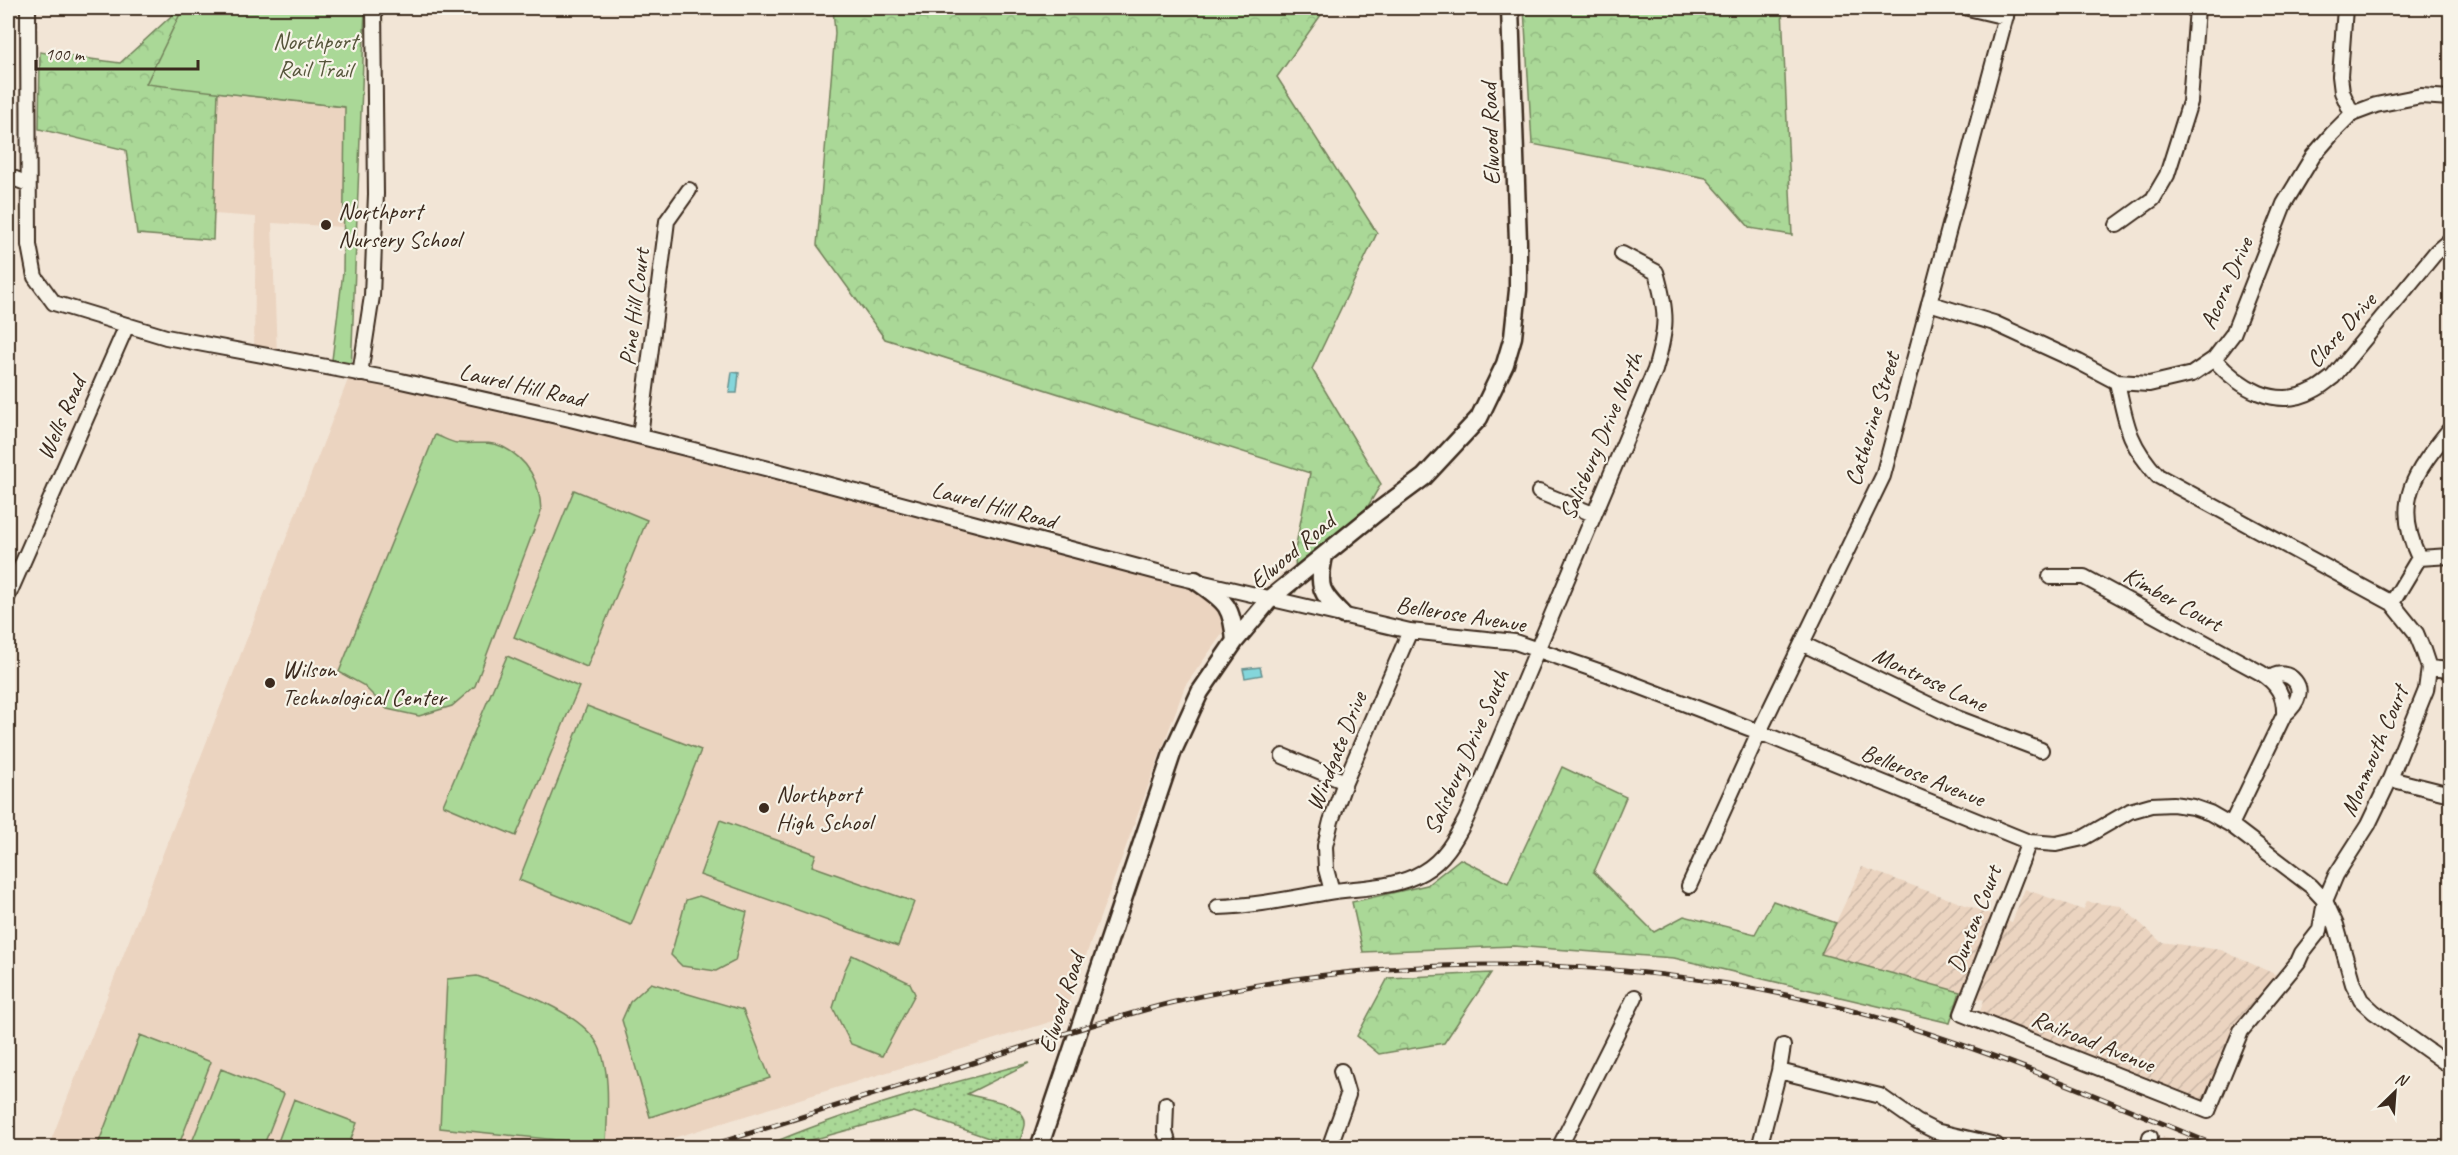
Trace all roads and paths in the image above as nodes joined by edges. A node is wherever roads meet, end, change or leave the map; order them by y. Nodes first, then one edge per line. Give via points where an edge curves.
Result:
1 (28, 8) edge
2 (374, 8) edge
3 (1510, 8) edge
4 (1968, 8) edge
5 (2197, 8) edge
6 (2345, 8) edge
7 (2007, 12) edge
8 (2451, 98) edge
9 (2352, 114) junction
10 (8, 176) edge
11 (28, 184) junction
12 (689, 190) dead end
13 (2117, 225) dead end
14 (2451, 240) edge
15 (1622, 254) dead end
16 (1929, 303) junction
17 (127, 324) junction
18 (2214, 359) junction
19 (360, 374) junction
20 (2117, 382) junction
21 (2451, 429) edge
22 (640, 436) junction
23 (1539, 492) dead end
24 (1593, 514) junction
25 (1324, 556) junction
26 (2451, 556) edge
27 (2419, 558) junction
28 (2050, 577) dead end
29 (1195, 580) junction
30 (8, 596) edge
31 (1272, 598) junction
32 (2392, 603) junction
33 (1344, 615) junction
34 (1410, 631) junction
35 (1235, 641) junction
36 (1803, 644) junction
37 (1537, 648) junction
38 (2428, 668) junction
39 (2451, 670) edge
40 (1759, 732) junction
41 (2041, 750) dead end
42 (1283, 756) dead end
43 (2390, 779) junction
44 (1345, 782) junction
45 (2451, 794) edge
46 (2232, 825) junction
47 (2029, 842) junction
48 (1689, 886) dead end
49 (1332, 891) junction
50 (2325, 901) junction
51 (1218, 907) dead end
52 (1635, 997) dead end
53 (1962, 1014) joint
54 (1783, 1046) dead end
55 (2451, 1066) edge
56 (1341, 1071) dead end
57 (1779, 1071) junction
58 (1166, 1104) dead end
59 (2208, 1111) joint
60 (1996, 1145) dead end
61 (1039, 1148) edge
62 (1170, 1148) edge
63 (1329, 1148) edge
64 (1559, 1148) edge
65 (1759, 1148) edge

1 - 11 street, Laurel Hill Road
2 - 19 street via 373,285
3 - 25 main road, Elwood Road via 1518,290 1513,336 1505,364 1472,429 1424,477
4 - 7 street
5 - 13 street via 2190,102 2167,175 2153,199
6 - 9 street via 2340,76
7 - 16 street, Catherine Street
8 - 9 street, Acorn Drive via 2421,96
9 - 18 street, Acorn Drive via 2313,156 2284,204 2233,334
10 - 11 street
11 - 17 street, Laurel Hill Road via 29,245 35,277 54,303
12 - 22 street, Pine Hill Court via 667,221
14 - 18 street, Clare Drive via 2437,251 2333,376 2313,391 2286,398 2264,395 2238,382
15 - 24 street, Salisbury Drive North via 1656,272 1666,317 1663,344
16 - 20 street, Acorn Drive via 1994,323
16 - 36 street, Catherine Street via 1883,476
17 - 19 street, Laurel Hill Road via 166,337
17 - 30 street, Wells Road
18 - 20 street, Acorn Drive via 2192,374 2167,381
19 - 22 street, Laurel Hill Road
20 - 32 street, Monmouth Court via 2128,435 2141,458 2158,476
21 - 27 street via 2424,462 2408,494 2408,528
22 - 29 street, Laurel Hill Road
23 - 24 street
24 - 37 street, Salisbury Drive North
25 - 31 main road, Elwood Road
25 - 33 main road via 1319,578 1324,595
26 - 27 street
27 - 32 street
28 - 46 street, Kimber Court via 2084,577 2270,679 2279,690 2284,715
29 - 31 street, Laurel Hill Road
29 - 35 main road via 1224,602 1233,618
31 - 33 street, Bellerose Avenue
31 - 35 main road, Elwood Road
32 - 38 street, Monmouth Court via 2416,633
33 - 34 street, Bellerose Avenue
34 - 37 street, Bellerose Avenue via 1494,639
34 - 44 street, Windgate Drive
35 - 61 main road, Elwood Road via 1200,692 1173,751
36 - 40 street, Catherine Street
36 - 41 street, Montrose Lane via 1957,718
37 - 40 street, Bellerose Avenue
37 - 49 street, Salisbury Drive South via 1466,819 1441,858 1407,879 1371,888
38 - 39 street
38 - 43 street, Monmouth Court via 2423,699
40 - 47 street, Bellerose Avenue
40 - 48 street, Catherine Street
42 - 44 street
43 - 45 street
43 - 50 street, Monmouth Court
44 - 49 street, Windgate Drive via 1325,846
46 - 47 street, Bellerose Avenue via 2193,807 2151,805 2130,811 2083,838 2056,844
46 - 50 street, Bellerose Avenue
47 - 53 street, Dunton Court
49 - 51 street, Salisbury Drive South via 1246,907
50 - 55 street, Bellerose Avenue via 2361,1000
50 - 59 street, Monmouth Court via 2320,930 2241,1031
52 - 64 street
53 - 59 street, Railroad Avenue
54 - 57 street
56 - 63 street via 1348,1095
57 - 60 street via 1880,1096 1935,1131
57 - 65 street
58 - 62 street via 1165,1132

